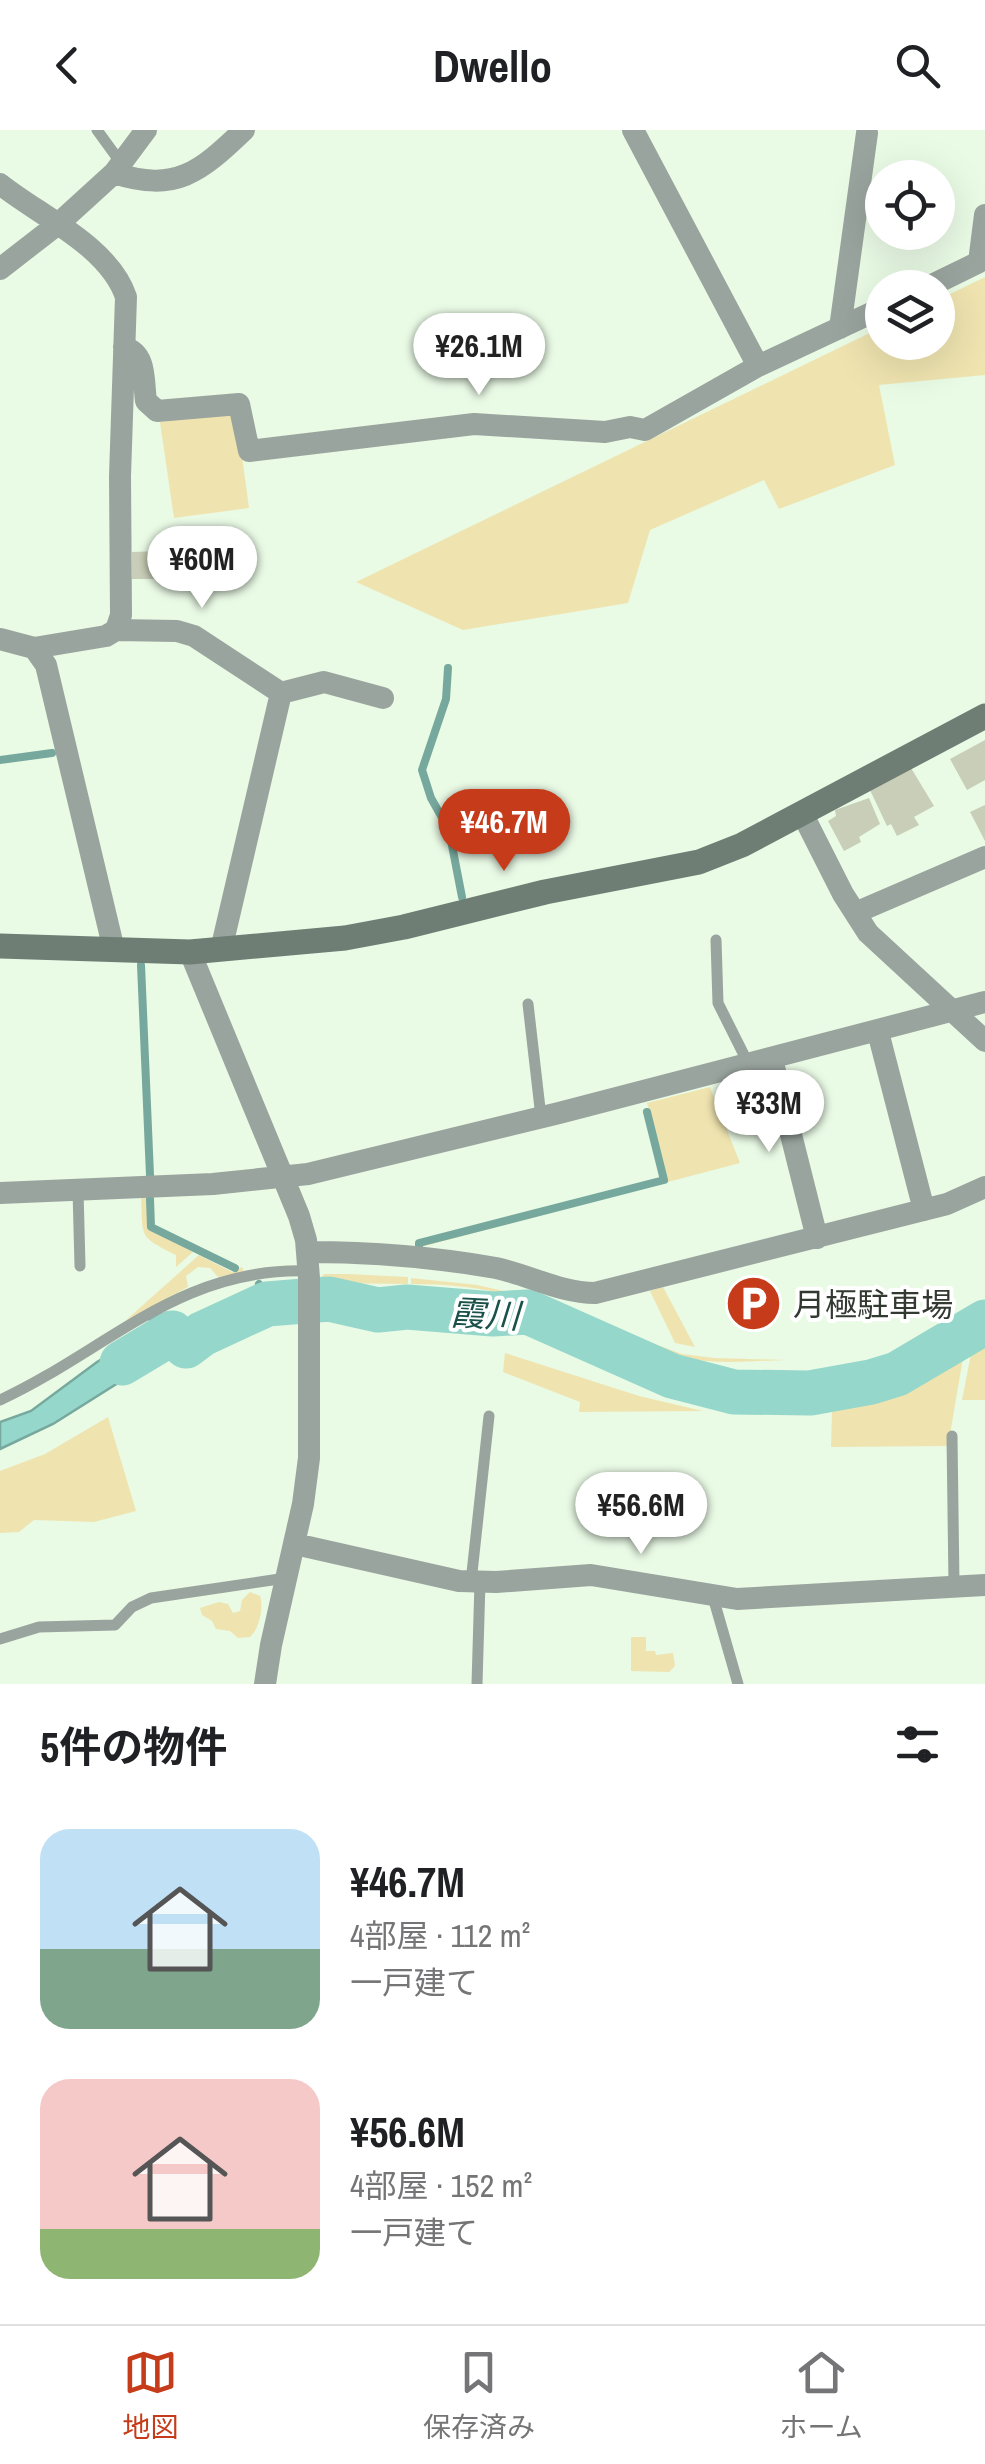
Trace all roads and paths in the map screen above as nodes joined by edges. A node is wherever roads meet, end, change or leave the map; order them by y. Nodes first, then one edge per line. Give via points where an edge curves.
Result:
1 (97, 130) edge
2 (146, 130) edge
3 (244, 130) edge
4 (633, 130) edge
5 (870, 132) edge
6 (117, 168) junction
7 (0, 184) edge
8 (985, 215) edge
9 (58, 224) junction
10 (0, 269) edge
11 (955, 274) edge
12 (865, 316) edge
13 (840, 328) junction
14 (124, 347) junction
15 (758, 366) junction
16 (116, 630) junction
17 (0, 639) edge
18 (34, 648) junction
19 (281, 693) junction
20 (383, 698) dead end
21 (985, 716) edge
22 (802, 813) junction
23 (985, 857) edge
24 (854, 913) junction
25 (716, 940) dead end
26 (0, 946) edge
27 (114, 950) junction
28 (221, 950) junction
29 (190, 952) junction
30 (985, 1002) edge
31 (528, 1004) dead end
32 (953, 1012) junction
33 (878, 1032) junction
34 (985, 1040) edge
35 (760, 1062) junction
36 (540, 1117) junction
37 (284, 1178) junction
38 (985, 1188) edge
39 (78, 1190) junction
40 (0, 1193) edge
41 (924, 1210) junction
42 (816, 1238) junction
43 (80, 1266) dead end
44 (308, 1267) junction
45 (0, 1400) edge
46 (489, 1416) dead end
47 (952, 1436) dead end
48 (294, 1544) junction
49 (286, 1578) junction
50 (476, 1582) junction
51 (954, 1585) junction
52 (985, 1585) edge
53 (713, 1597) junction
54 (0, 1639) edge
55 (266, 1684) edge
56 (478, 1684) edge
57 (738, 1684) edge

1 - 6 lane
2 - 6 street
3 - 6 street via 177,180 137,180
4 - 15 street
5 - 13 street
6 - 9 street
7 - 9 street
8 - 11 street via 979,262
9 - 10 street
9 - 14 street via 98,254 123,286
12 - 13 street
13 - 15 street
14 - 15 street via 140,357 146,401 157,411 240,404 249,451 474,424 645,430
14 - 16 street
16 - 18 street
16 - 19 street via 194,636
17 - 18 street
18 - 27 street via 46,666
19 - 20 street via 324,682
19 - 28 street
21 - 22 street
22 - 24 street
22 - 28 street via 699,862 382,932
23 - 24 street
24 - 32 street
25 - 35 lane via 718,1002
26 - 27 street
27 - 29 street
28 - 29 street
29 - 37 street
30 - 32 street
31 - 36 lane
32 - 33 street
32 - 34 street
33 - 35 street
33 - 41 street
35 - 36 street
35 - 42 street
36 - 37 street
37 - 39 street
37 - 44 street via 302,1224
38 - 41 street
39 - 40 street
39 - 43 lane
41 - 42 street
42 - 44 street via 595,1293 390,1254
44 - 45 lane via 188,1292
44 - 48 street via 309,1458
46 - 50 lane
47 - 51 lane
48 - 49 street
48 - 50 street
49 - 54 lane via 151,1598 115,1626 39,1628
49 - 55 street
50 - 53 street via 591,1575
50 - 56 lane
51 - 52 street
51 - 53 street via 774,1599
53 - 57 lane

